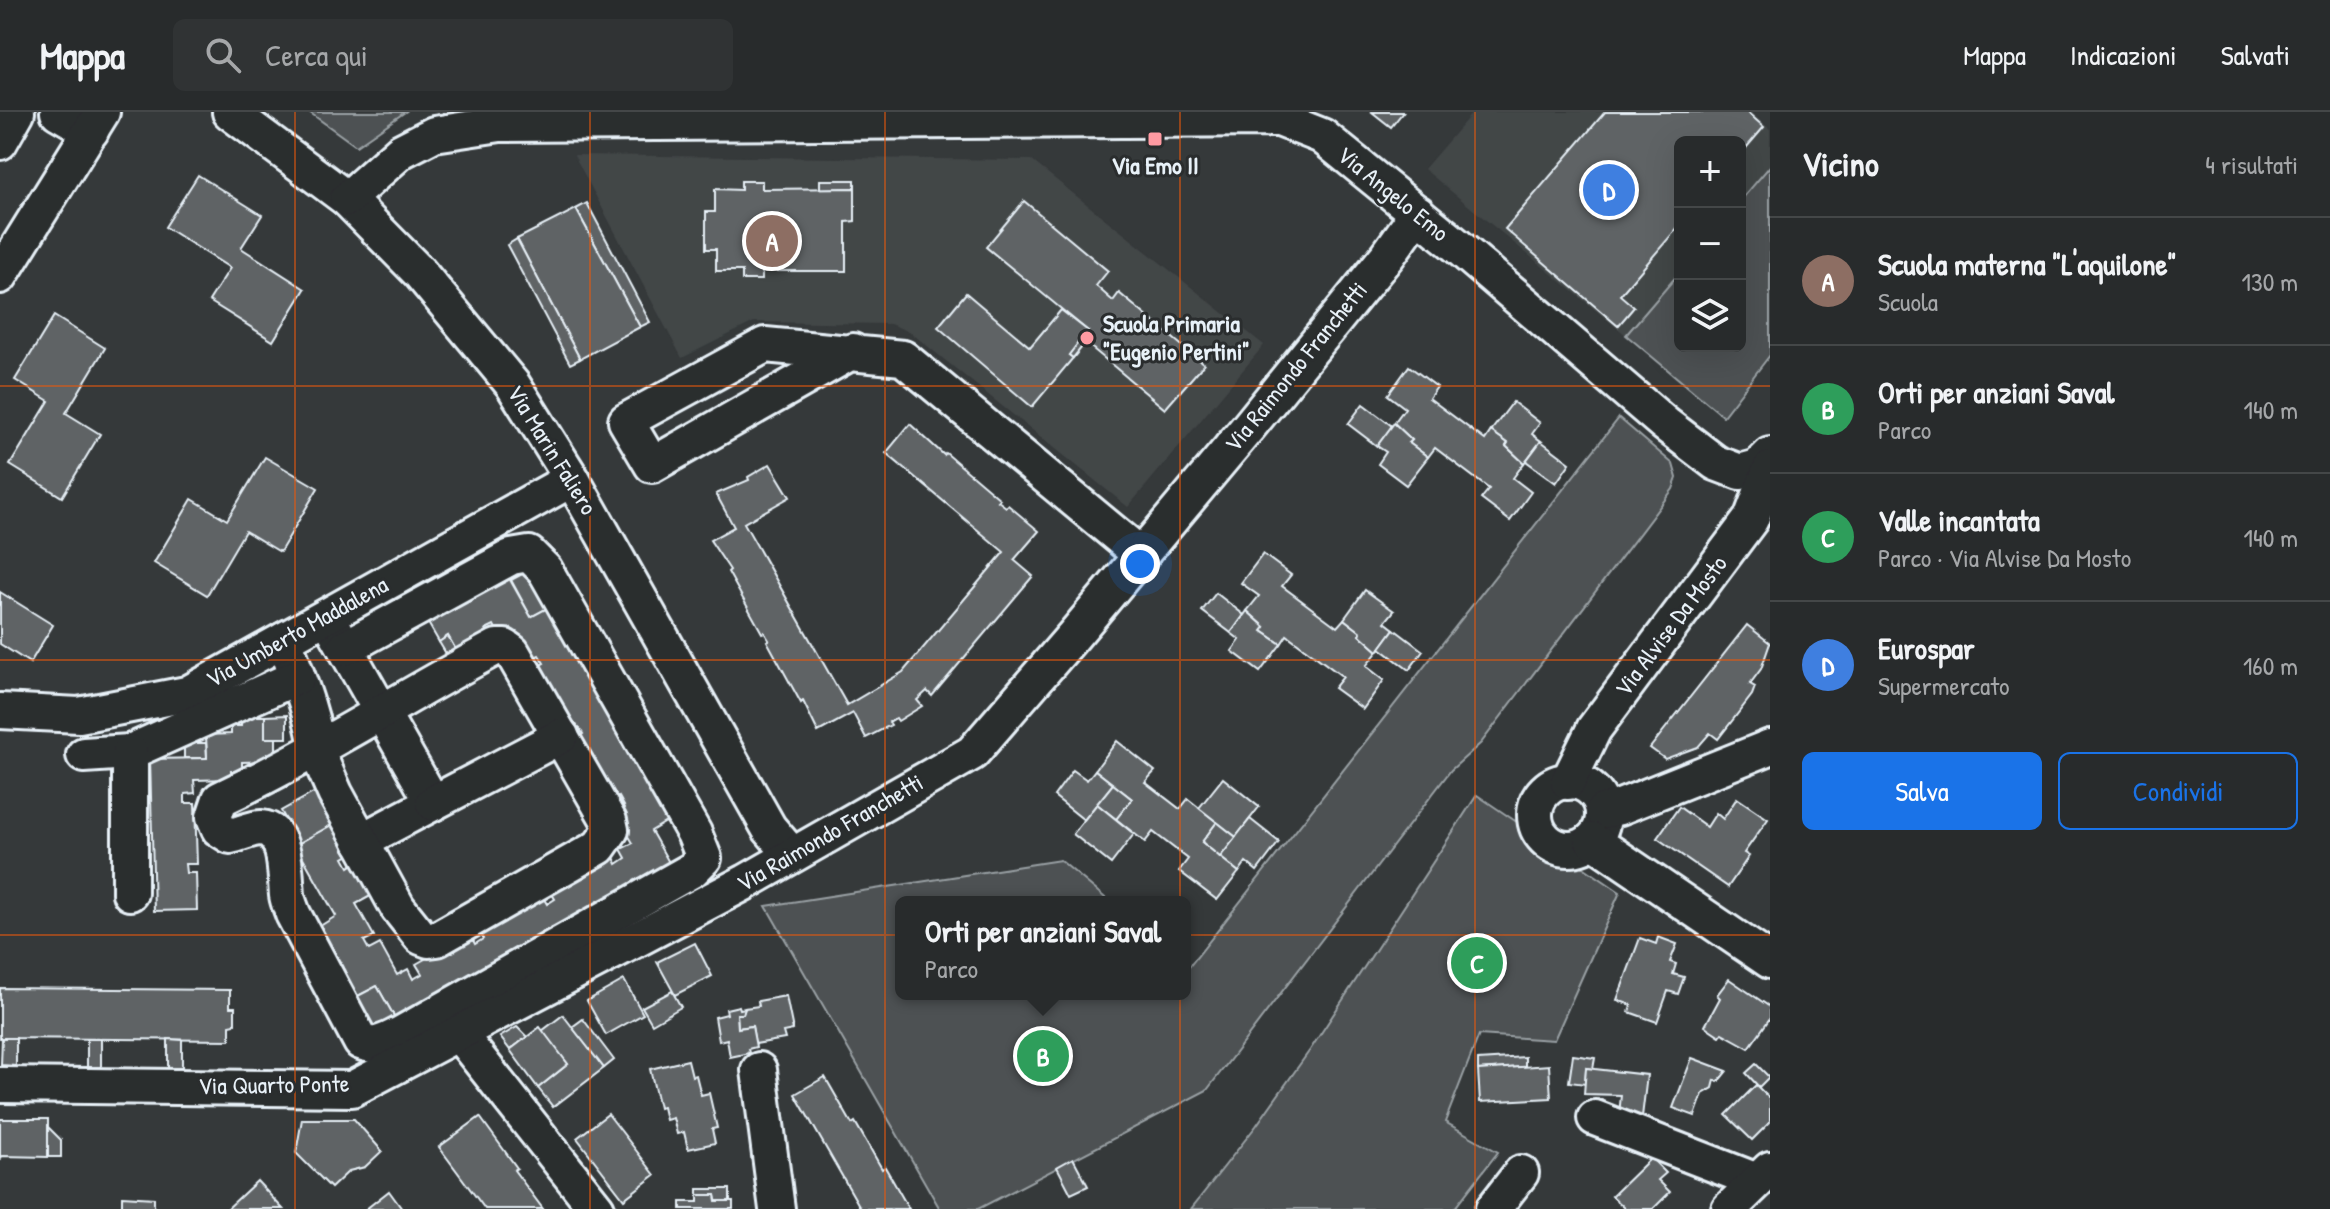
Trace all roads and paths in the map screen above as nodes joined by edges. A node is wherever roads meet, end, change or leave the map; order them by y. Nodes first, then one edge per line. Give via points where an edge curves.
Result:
1 (17, 112) edge
2 (58, 112) edge
3 (230, 112) edge
4 (441, 121) edge
5 (97, 122) edge
6 (0, 142) edge
7 (347, 199) junction
8 (1418, 213) junction
9 (0, 276) edge
10 (853, 351) junction
11 (1770, 455) edge
12 (1770, 469) edge
13 (572, 479) junction
14 (1141, 555) junction
15 (327, 616) junction
16 (284, 640) junction
17 (345, 648) junction
18 (297, 677) junction
19 (0, 711) edge
20 (382, 712) junction
21 (561, 736) junction
22 (1770, 747) edge
23 (318, 748) junction
24 (130, 752) junction
25 (84, 755) dead end
26 (1568, 782) junction
27 (433, 803) junction
28 (1597, 826) junction
29 (361, 841) junction
30 (792, 855) junction
31 (130, 893) dead end
32 (1770, 961) edge
33 (459, 1034) junction
34 (759, 1070) dead end
35 (0, 1085) edge
36 (1595, 1118) dead end
37 (1521, 1173) dead end
38 (1763, 1175) edge
39 (597, 1209) edge
40 (777, 1209) edge
41 (1493, 1209) edge
42 (1729, 1209) edge

1 - 6 street
2 - 5 street
3 - 7 street, Via Marin Faliero
4 - 7 street, Via Angelo Emo
4 - 8 street, Via Angelo Emo via 1279,119 1322,136
5 - 9 street
7 - 13 street, Via Marin Faliero via 465,324 513,385
8 - 11 street, Via Angelo Emo via 1716,463 1740,472 1758,467
8 - 14 street, Via Raimondo Franchetti
10 - 10 street via 765,345 626,421 652,465
10 - 14 street via 903,358
12 - 26 street, Via Alvise Da Mosto via 1751,519 1594,729
13 - 15 street, Via Umberto Maddalena
13 - 30 street, Via Marin Faliero via 769,828
14 - 30 street, Via Raimondo Franchetti via 972,753
15 - 16 street, Via Umberto Maddalena
15 - 17 street
16 - 18 street
16 - 19 street, Via Umberto Maddalena via 187,694 79,715
17 - 20 street
17 - 23 street via 511,557 529,554 553,584 704,858 692,870 399,1035 369,1046 361,1042 293,914 277,838 258,828 230,836 214,817 220,799
18 - 23 street
18 - 24 street
20 - 21 street via 505,647
20 - 23 street
20 - 27 street
21 - 27 street
21 - 29 street via 603,807 611,830 607,838 437,939 412,929
22 - 28 street via 1620,807
23 - 29 street
24 - 25 street
24 - 31 street
26 - 28 street via 1587,787 1600,801
26 - 28 street, Via Alvise Da Mosto via 1556,784 1538,803 1535,816 1545,839 1568,850 1581,847
27 - 29 street
28 - 32 street
30 - 33 street, Via Raimondo Franchetti
33 - 35 street, Via Quarto Ponte via 352,1089
33 - 39 street
34 - 40 street
36 - 38 street
37 - 41 street
38 - 42 street

